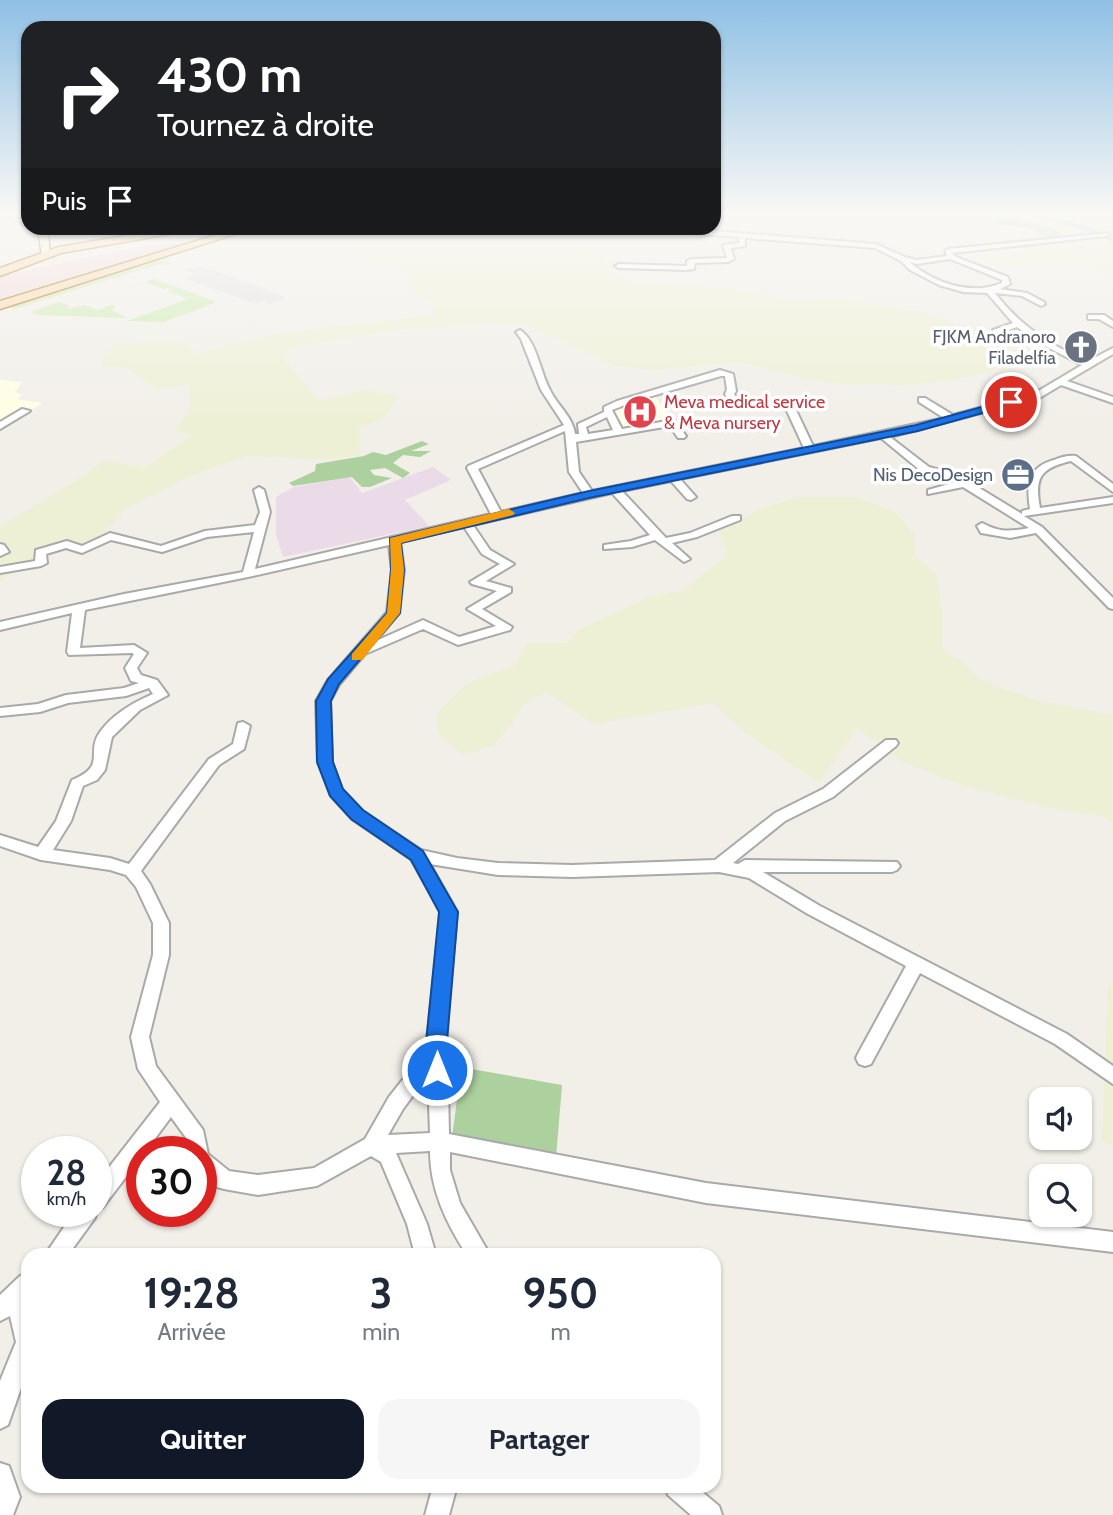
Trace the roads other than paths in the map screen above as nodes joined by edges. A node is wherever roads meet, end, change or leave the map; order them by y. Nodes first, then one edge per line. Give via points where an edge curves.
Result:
1 (62, 286) edge
2 (948, 286) edge
3 (1002, 286) edge
4 (989, 291) junction
5 (1041, 304) dead end
6 (0, 305) edge
7 (1091, 317) dead end
8 (1020, 323) junction
9 (1113, 325) edge
10 (520, 332) dead end
11 (997, 336) dead end
12 (1113, 351) edge
13 (1088, 364) junction
14 (1060, 382) junction
15 (922, 400) dead end
16 (1113, 400) edge
17 (25, 411) dead end
18 (609, 413) junction
19 (951, 418) junction
20 (0, 426) edge
21 (569, 426) junction
22 (619, 432) junction
23 (881, 434) junction
24 (681, 436) dead end
25 (571, 439) junction
26 (810, 450) junction
27 (673, 478) junction
28 (965, 483) junction
29 (1113, 489) edge
30 (259, 490) dead end
31 (615, 490) junction
32 (932, 492) dead end
33 (589, 495) junction
34 (691, 498) dead end
35 (1113, 500) edge
36 (1036, 512) junction
37 (1018, 514) junction
38 (497, 515) junction
39 (736, 518) dead end
40 (467, 524) junction
41 (982, 526) dead end
42 (260, 528) junction
43 (1038, 529) junction
44 (660, 539) junction
45 (394, 541) junction
46 (0, 547) edge
47 (608, 547) dead end
48 (0, 553) edge
49 (684, 559) dead end
50 (0, 570) edge
51 (247, 574) junction
52 (1113, 605) edge
53 (79, 608) junction
54 (0, 626) edge
55 (361, 652) junction
56 (152, 683) junction
57 (0, 712) edge
58 (243, 726) dead end
59 (891, 743) dead end
60 (0, 840) edge
61 (41, 854) junction
62 (417, 855) junction
63 (719, 866) junction
64 (892, 866) dead end
65 (132, 870) junction
66 (917, 962) junction
67 (435, 1053) junction
68 (865, 1058) dead end
69 (1113, 1076) edge
70 (171, 1102) junction
71 (196, 1136) edge
72 (440, 1141) junction
73 (372, 1145) junction
74 (217, 1174) edge
75 (112, 1179) edge
76 (76, 1227) edge
77 (1113, 1242) edge
78 (60, 1248) edge
79 (424, 1248) edge
80 (475, 1248) edge
81 (15, 1296) edge
82 (21, 1319) edge
83 (21, 1357) edge
84 (0, 1417) edge
85 (0, 1475) edge
86 (443, 1493) edge
87 (685, 1493) edge
88 (1, 1515) edge
89 (437, 1515) edge
90 (710, 1515) edge

1 - 6 main road
2 - 4 street
3 - 4 street
4 - 5 street via 1034,296
4 - 8 street
7 - 9 street
8 - 11 street via 996,332
8 - 13 street via 1051,348
10 - 21 street via 545,390
12 - 13 street
13 - 14 street
14 - 16 street
14 - 19 street via 1038,395
15 - 19 street
17 - 20 street
18 - 22 street
18 - 25 street via 589,420 581,426 584,436
18 - 26 street via 607,409 625,400 729,374 733,400 784,404
19 - 23 street
21 - 25 street
21 - 38 street via 472,468
22 - 24 street via 672,423
22 - 25 street
23 - 26 street
23 - 28 street via 925,469
25 - 33 street via 574,472
26 - 27 street
27 - 31 street
27 - 34 street
28 - 32 street
28 - 37 street
29 - 36 street via 1073,458 1045,464 1031,490
30 - 42 street via 265,512
31 - 33 street
31 - 44 street
33 - 38 street
35 - 36 street
36 - 37 street
37 - 43 street
38 - 40 street
39 - 44 street
40 - 45 street
40 - 55 street via 486,552 508,564 476,582 507,590 473,609 506,627 458,641 423,624
41 - 43 street via 985,531 1010,535
42 - 50 street via 205,534 162,549 110,536 82,550 67,544 40,552 41,563
42 - 51 street
43 - 52 street
44 - 47 street
44 - 49 street
45 - 51 street
45 - 55 street via 398,570 393,613
46 - 48 street
51 - 53 street
53 - 54 street
53 - 56 street via 73,652 134,649 141,653 131,668 136,678
55 - 62 street via 333,682 323,701 325,762 336,792 357,814
56 - 57 street via 126,692
56 - 61 street via 161,695 135,707 105,735 98,770 77,783 67,816
58 - 65 street via 239,747 214,762
59 - 63 street via 828,793 780,817
60 - 61 street
61 - 65 street
62 - 63 street via 498,869
62 - 67 street via 449,912
63 - 64 street
63 - 66 street via 753,873
65 - 70 street via 161,923 161,955 140,1037 147,1069
66 - 68 street
66 - 69 street via 1061,1040
67 - 72 street
67 - 73 street via 396,1103
70 - 71 street
70 - 75 street
72 - 73 street
72 - 77 street via 706,1193
72 - 80 street via 440,1170 450,1205
73 - 74 street via 317,1177 258,1185 224,1180
73 - 79 street via 388,1156
76 - 78 street
81 - 82 street
83 - 84 street
85 - 88 street via 8,1497
86 - 89 street
87 - 90 street

